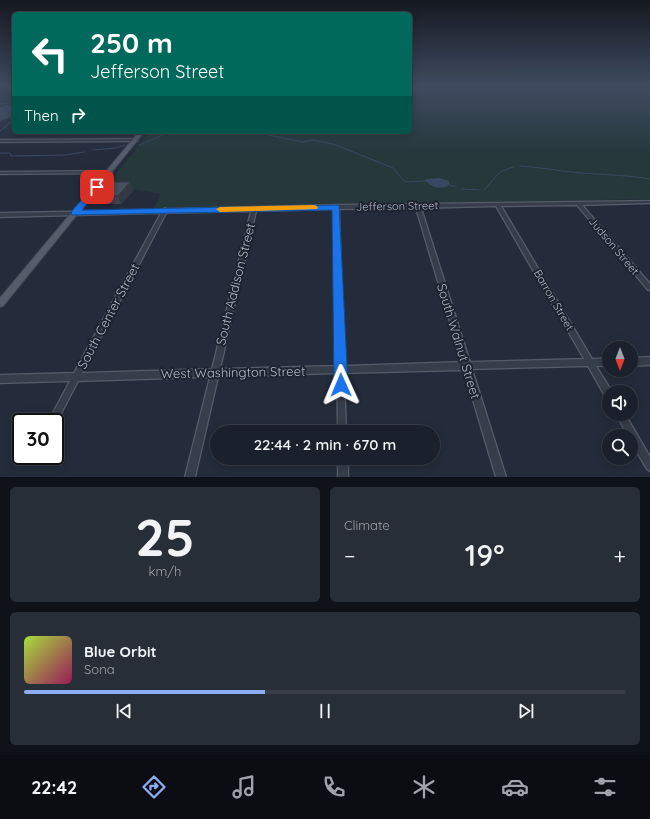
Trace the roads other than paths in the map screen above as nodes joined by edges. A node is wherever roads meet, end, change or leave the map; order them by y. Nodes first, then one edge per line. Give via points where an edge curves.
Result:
1 (140, 134) edge
2 (136, 140) junction
3 (0, 141) edge
4 (110, 172) junction
5 (0, 173) edge
6 (650, 202) edge
7 (578, 203) junction
8 (498, 205) junction
9 (418, 206) junction
10 (336, 207) junction
11 (254, 209) junction
12 (165, 210) junction
13 (75, 213) junction
14 (0, 215) edge
15 (650, 288) edge
16 (0, 304) edge
17 (650, 361) edge
18 (602, 362) edge
19 (638, 362) edge
20 (590, 363) junction
21 (467, 366) junction
22 (341, 370) junction
23 (214, 373) junction
24 (76, 376) junction
25 (0, 379) edge
26 (603, 385) edge
27 (57, 413) edge
28 (624, 421) edge
29 (342, 425) edge
30 (343, 465) edge
31 (650, 466) edge
32 (190, 477) edge
33 (343, 477) edge
34 (501, 477) edge

1 - 2 main road
2 - 3 street
2 - 4 main road
4 - 5 street
4 - 13 main road
6 - 7 street, Jefferson Street
7 - 8 street, Jefferson Street
7 - 15 street, Judson Street
8 - 9 street, Jefferson Street
8 - 20 street, Barron Street
9 - 10 street, Jefferson Street
9 - 21 street, South Walnut Street
10 - 11 street, Jefferson Street
10 - 22 street
11 - 12 street, Jefferson Street
11 - 23 street, South Addison Street
12 - 13 street, Jefferson Street
12 - 24 street, South Center Street
13 - 14 street, Jefferson Street
13 - 16 main road
17 - 19 street
18 - 20 street, West Washington Street
20 - 21 street, West Washington Street
20 - 26 street, Barron Street
21 - 22 street, West Washington Street
21 - 34 street, South Walnut Street
22 - 23 street, West Washington Street
22 - 29 street
23 - 24 street, West Washington Street
23 - 32 street, South Addison Street
24 - 25 street, West Washington Street
24 - 27 street, South Center Street
28 - 31 street
30 - 33 street

